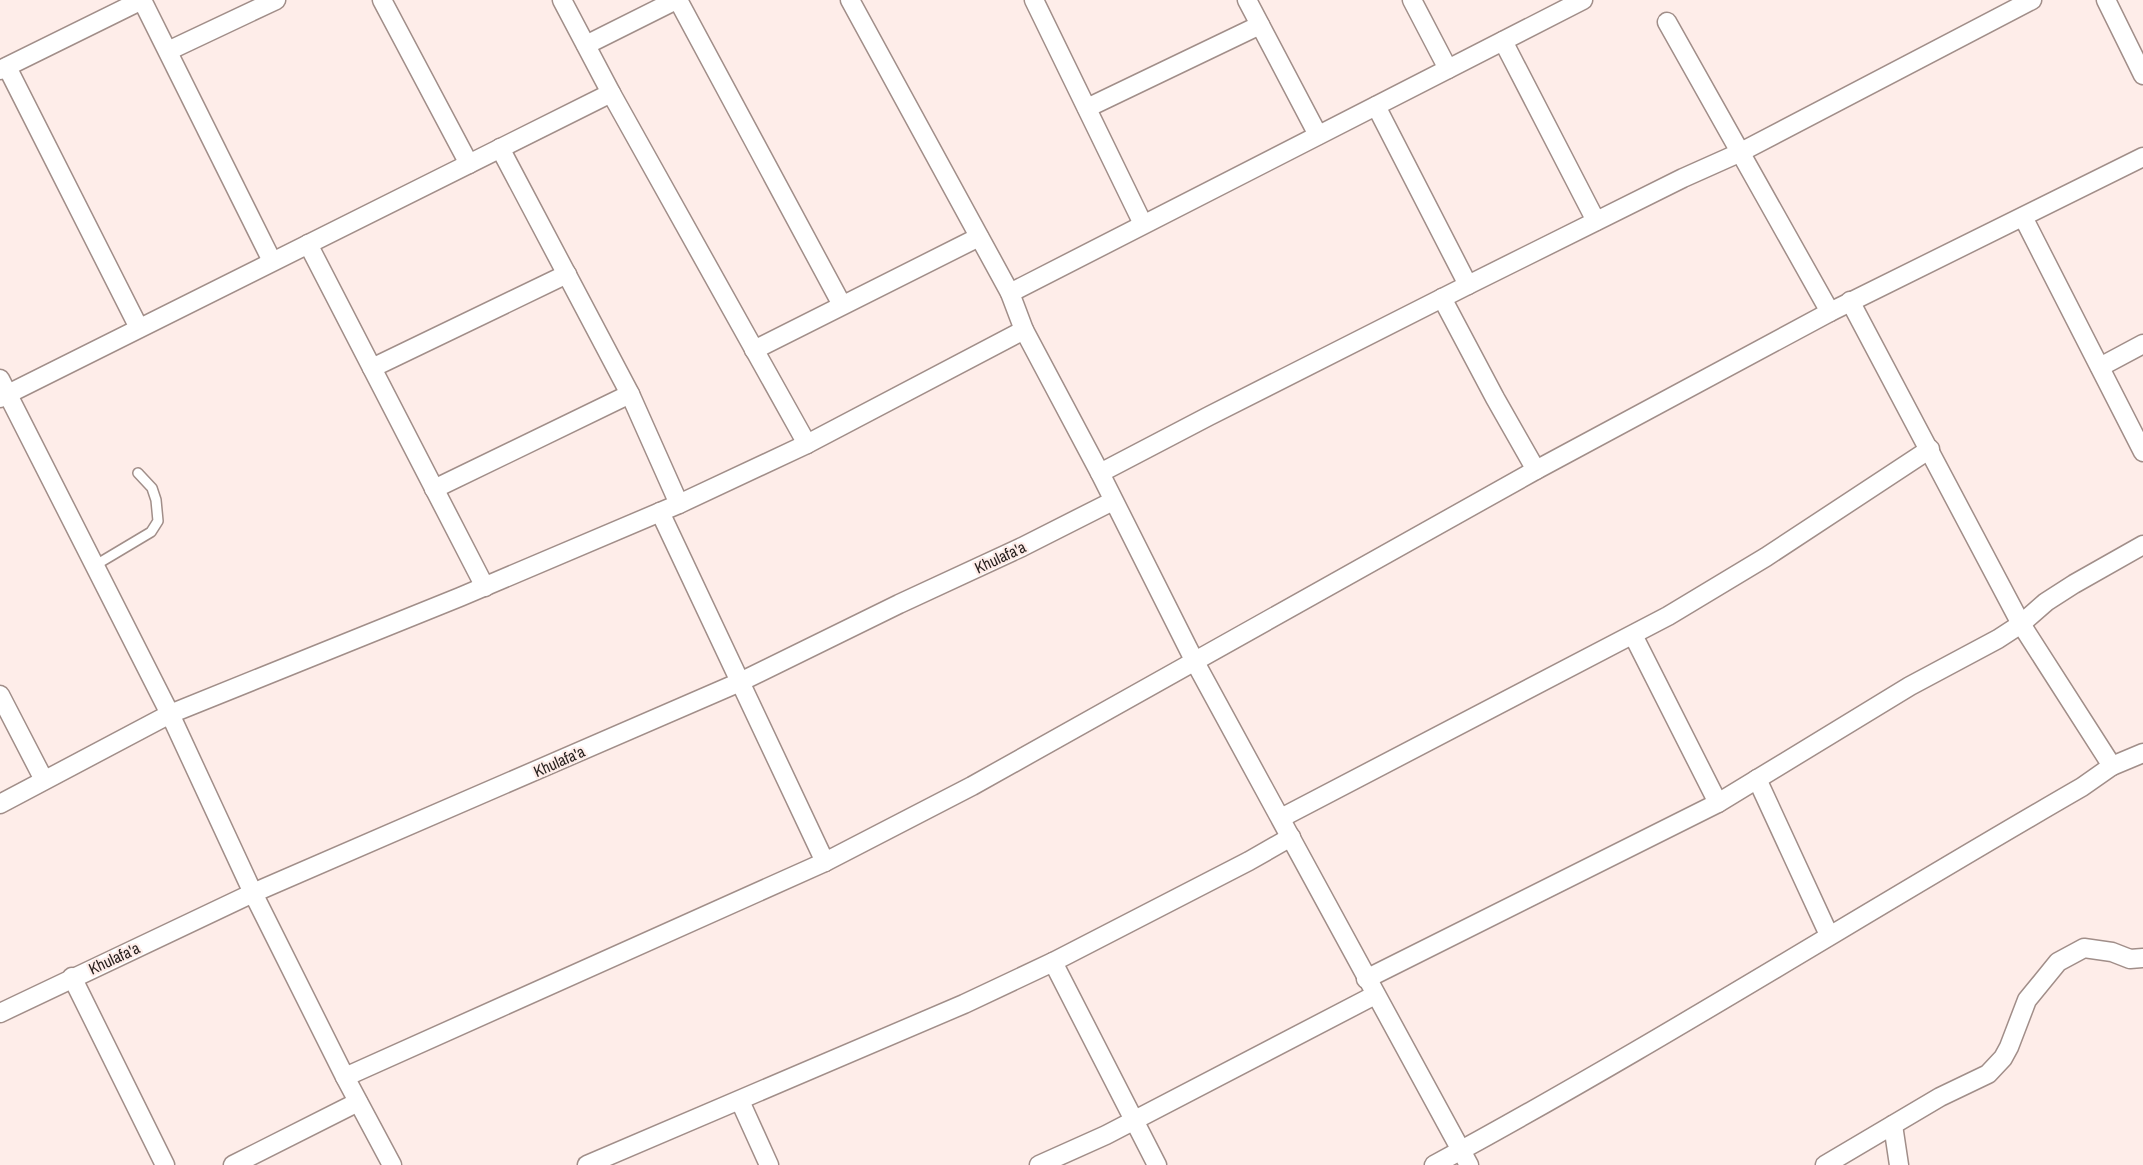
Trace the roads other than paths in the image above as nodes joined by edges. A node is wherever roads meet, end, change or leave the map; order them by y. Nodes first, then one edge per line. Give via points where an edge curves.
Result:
1 (142, 0) edge
2 (276, 0) edge
3 (382, 0) edge
4 (562, 0) edge
5 (677, 0) edge
6 (850, 0) edge
7 (1034, 0) edge
8 (1247, 0) edge
9 (1412, 0) edge
10 (1583, 0) edge
11 (2032, 0) edge
12 (2106, 0) edge
13 (1667, 22) dead end
14 (1260, 25) junction
15 (1503, 40) junction
16 (586, 45) junction
17 (168, 51) junction
18 (3, 69) edge
19 (1448, 69) junction
20 (2143, 75) edge
21 (611, 93) junction
22 (1376, 106) junction
23 (1087, 108) junction
24 (1318, 135) junction
25 (500, 148) junction
26 (1739, 153) junction
27 (2143, 157) edge
28 (469, 164) junction
29 (2023, 217) junction
30 (1596, 221) junction
31 (1143, 224) junction
32 (979, 237) junction
33 (308, 244) junction
34 (272, 261) junction
35 (567, 274) junction
36 (1468, 285) junction
37 (1010, 293) junction
38 (1442, 298) junction
39 (1851, 301) junction
40 (842, 305) junction
41 (1830, 312) junction
42 (139, 328) junction
43 (1024, 330) junction
44 (2143, 344) edge
45 (754, 350) junction
46 (2100, 367) junction
47 (372, 368) junction
48 (3, 390) edge
49 (630, 393) junction
50 (807, 444) junction
51 (1930, 449) junction
52 (2143, 452) edge
53 (1536, 470) junction
54 (138, 473) dead end
55 (1100, 473) junction
56 (434, 489) junction
57 (1113, 501) junction
58 (679, 504) junction
59 (660, 512) junction
60 (2143, 545) edge
61 (93, 566) junction
62 (485, 586) junction
63 (2021, 624) junction
64 (1633, 635) junction
65 (1195, 662) junction
66 (740, 682) junction
67 (0, 695) edge
68 (170, 714) junction
69 (2143, 753) edge
70 (2112, 766) junction
71 (1757, 779) junction
72 (44, 780) junction
73 (1718, 803) junction
74 (0, 804) edge
75 (1281, 818) junction
76 (1291, 837) junction
77 (825, 862) junction
78 (253, 893) junction
79 (1829, 935) junction
80 (2143, 958) edge
81 (1053, 962) junction
82 (72, 977) junction
83 (1370, 987) junction
84 (0, 1013) edge
85 (345, 1077) junction
86 (740, 1101) junction
87 (358, 1102) junction
88 (1135, 1120) junction
89 (1893, 1125) junction
90 (1465, 1158) edge
91 (165, 1165) edge
92 (233, 1165) edge
93 (392, 1165) edge
94 (587, 1165) edge
95 (769, 1165) edge
96 (1040, 1165) edge
97 (1157, 1165) edge
98 (1434, 1165) edge
99 (1825, 1165) edge
100 (1899, 1165) edge

1 - 17 street
1 - 18 street
2 - 17 street
3 - 28 street
4 - 16 street
5 - 16 street
5 - 40 street
6 - 32 street
7 - 23 street
8 - 14 street
9 - 19 street
10 - 15 street
11 - 26 street
12 - 20 street
13 - 26 street
14 - 23 street
14 - 24 street
15 - 19 street
15 - 30 street
16 - 21 street
17 - 34 street
18 - 42 street
19 - 22 street
21 - 25 street
21 - 45 street
22 - 24 street
22 - 36 street
23 - 31 street
24 - 31 street
25 - 28 street
25 - 35 street
26 - 30 street
26 - 41 street
27 - 29 street
28 - 33 street
29 - 39 street
29 - 46 street
30 - 36 street
31 - 37 street
32 - 37 street
32 - 40 street
33 - 34 street
33 - 47 street
34 - 42 street
35 - 47 street
35 - 49 street
36 - 38 street
37 - 43 street
38 - 53 street
38 - 55 street
39 - 41 street
39 - 51 street
40 - 45 street
41 - 53 street
42 - 48 street
43 - 50 street
43 - 55 street
44 - 46 street
45 - 50 street
46 - 52 street
47 - 56 street
48 - 61 street
49 - 56 street
49 - 58 street
50 - 58 street
51 - 63 street
51 - 64 street via 1766,557
53 - 65 street
54 - 61 lane via 152,488 158,521 152,532
55 - 57 street
56 - 62 street
57 - 65 street
57 - 66 street, Khulafa'a
58 - 59 street
59 - 62 street
59 - 66 street
60 - 63 street via 2046,602
61 - 68 street
62 - 68 street
63 - 70 street
63 - 71 street
64 - 73 street
64 - 75 street
65 - 75 street
65 - 77 street via 972,786
66 - 77 street
66 - 78 street, Khulafa'a
67 - 72 street
68 - 72 street
68 - 78 street
69 - 70 street
70 - 79 street
71 - 73 street
71 - 79 street
72 - 74 street
73 - 83 street
75 - 76 street
76 - 81 street
76 - 83 street
77 - 85 street
78 - 82 street, Khulafa'a
78 - 85 street
79 - 90 street
80 - 89 street via 2130,959 2084,948 2058,962 2027,1000 2009,1047 1988,1074
81 - 86 street
81 - 88 street
82 - 84 street, Khulafa'a
82 - 91 street
83 - 88 street
83 - 90 street
85 - 87 street
86 - 94 street
86 - 95 street
87 - 92 street
87 - 93 street
88 - 96 street
88 - 97 street
89 - 99 street
89 - 100 street
90 - 98 street

